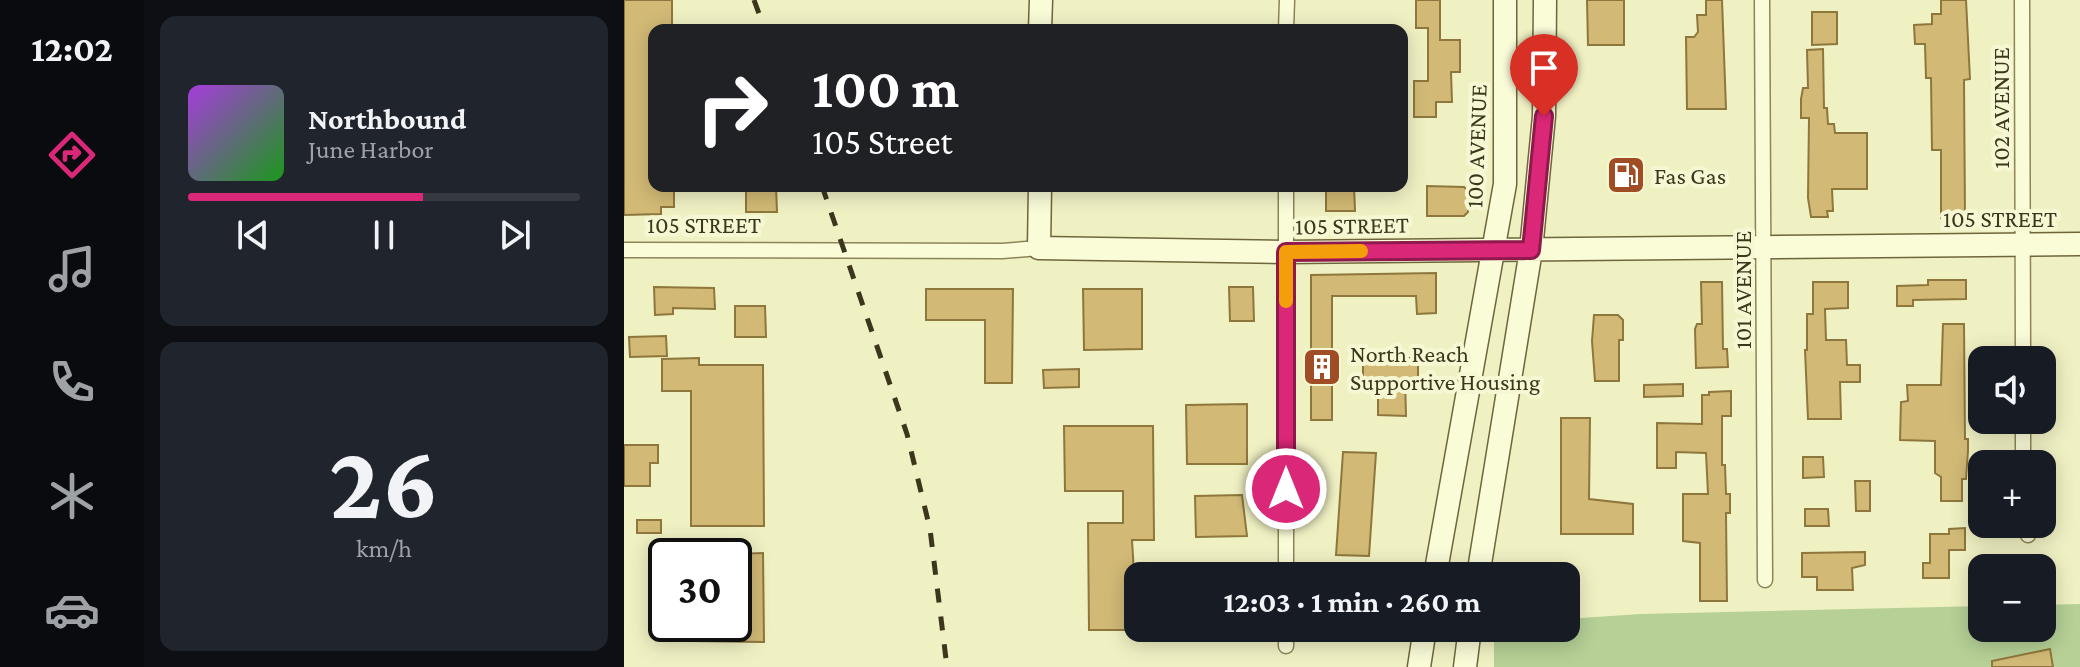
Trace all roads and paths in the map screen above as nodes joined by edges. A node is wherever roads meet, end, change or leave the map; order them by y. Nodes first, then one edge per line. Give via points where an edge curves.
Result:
1 (1041, 0) edge
2 (1287, 0) edge
3 (1505, 0) edge
4 (1545, 0) edge
5 (1762, 0) edge
6 (2022, 0) edge
7 (1040, 24) edge
8 (1286, 24) edge
9 (1040, 192) edge
10 (1286, 192) edge
11 (2023, 244) junction
12 (2080, 244) edge
13 (1764, 246) junction
14 (1039, 248) junction
15 (1495, 249) junction
16 (624, 250) edge
17 (1531, 250) junction
18 (1286, 252) junction
19 (2023, 346) edge
20 (1286, 562) edge
21 (1438, 562) edge
22 (1480, 562) edge
23 (1765, 580) dead end
24 (1286, 642) edge
25 (1423, 642) edge
26 (1468, 642) edge
27 (1286, 646) dead end
28 (1419, 667) edge
29 (1465, 667) edge

1 - 7 main road
2 - 8 street
3 - 15 main road, 100 AVENUE via 1505,184
4 - 17 main road via 1544,116
5 - 13 street, 101 AVENUE
6 - 11 street, 102 AVENUE
9 - 14 main road
10 - 18 street
11 - 12 main road, 105 STREET
11 - 13 main road, 105 STREET
11 - 19 street, 102 AVENUE
13 - 17 main road, 105 STREET
13 - 23 street, 101 AVENUE
14 - 16 street, 105 STREET
14 - 18 main road, 105 STREET
15 - 17 main road, 105 STREET
15 - 18 main road, 105 STREET
15 - 21 main road, 100 AVENUE
17 - 22 main road
18 - 20 street
24 - 27 street
25 - 28 main road
26 - 29 main road

